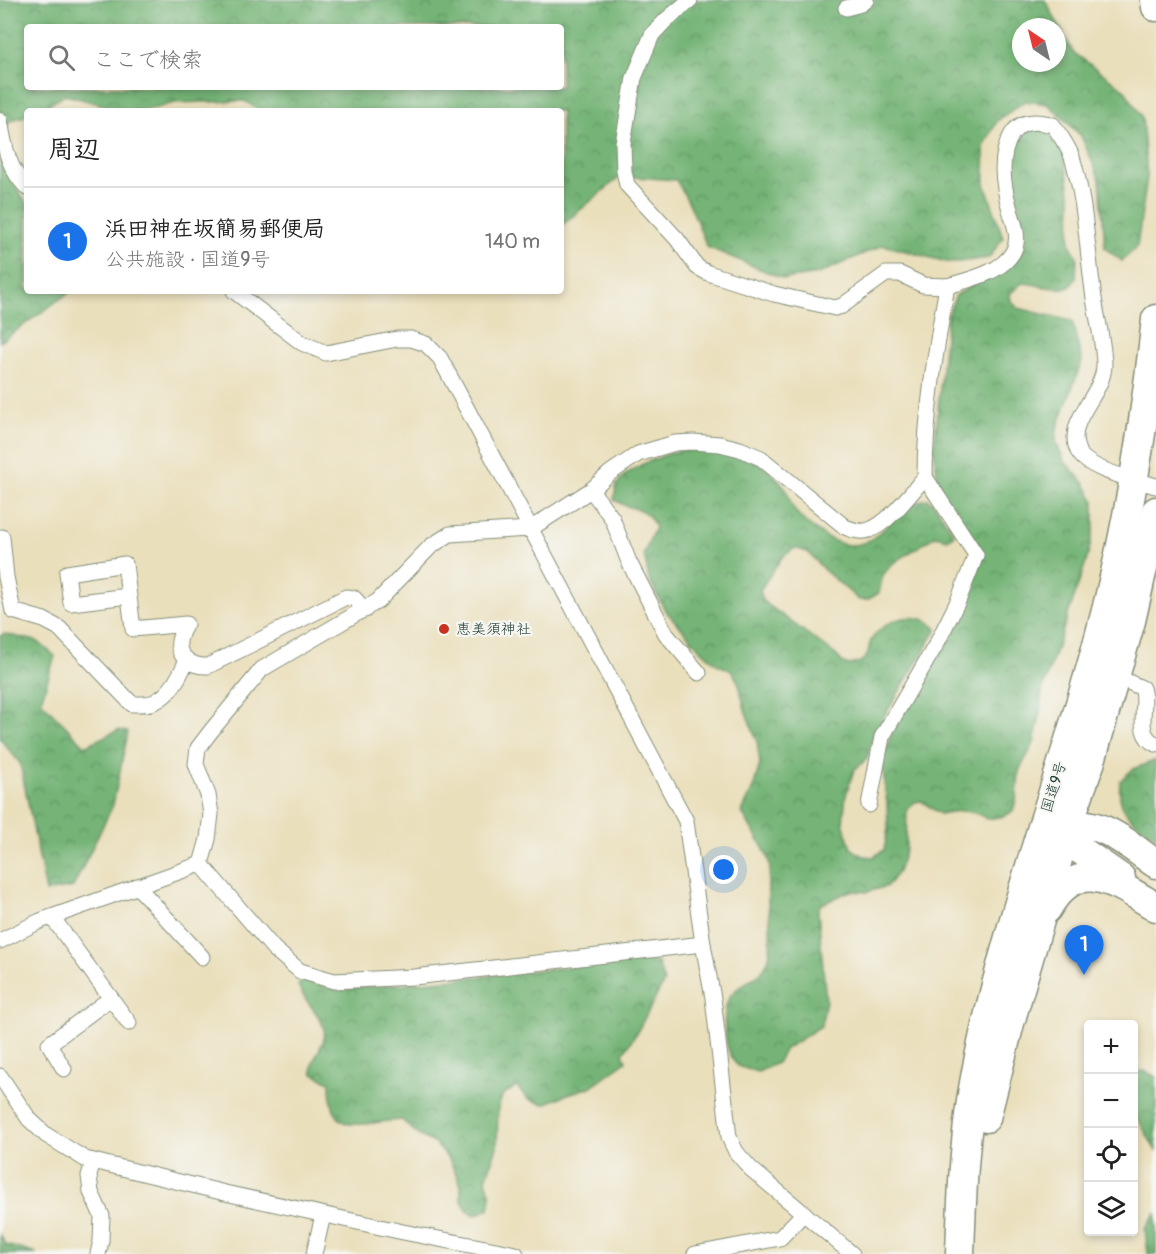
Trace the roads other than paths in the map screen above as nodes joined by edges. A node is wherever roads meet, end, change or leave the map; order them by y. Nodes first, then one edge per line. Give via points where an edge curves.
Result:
1 (690, 0) edge
2 (866, 0) edge
3 (1155, 0) edge
4 (1156, 7) edge
5 (846, 8) dead end
6 (0, 120) edge
7 (24, 185) edge
8 (947, 286) junction
9 (238, 294) edge
10 (1156, 319) edge
11 (925, 477) junction
12 (1145, 483) edge
13 (591, 490) junction
14 (1156, 511) edge
15 (530, 529) junction
16 (2, 537) dead end
17 (128, 596) dead end
18 (365, 610) junction
19 (186, 660) junction
20 (699, 673) dead end
21 (1115, 676) junction
22 (1156, 744) edge
23 (1091, 761) junction
24 (869, 805) dead end
25 (1057, 820) junction
26 (1116, 836) junction
27 (1150, 859) edge
28 (201, 864) junction
29 (1156, 885) edge
30 (137, 886) junction
31 (1156, 906) edge
32 (52, 917) junction
33 (1039, 926) junction
34 (0, 941) edge
35 (703, 944) junction
36 (202, 957) dead end
37 (111, 998) junction
38 (129, 1023) dead end
39 (64, 1069) dead end
40 (0, 1076) edge
41 (93, 1161) junction
42 (804, 1213) junction
43 (323, 1215) junction
44 (98, 1254) edge
45 (314, 1254) edge
46 (516, 1254) edge
47 (695, 1254) edge
48 (852, 1254) edge
49 (962, 1254) edge

1 - 8 street via 666,20 647,44 634,78 623,143 627,185 697,267 774,294 835,308 886,274 900,274 923,285
2 - 5 street
3 - 4 highway
6 - 7 street via 6,155
8 - 11 street via 932,382
8 - 12 street via 986,275 1014,250 1017,235 1003,181 1003,156 1015,129 1034,122 1053,125 1072,155 1077,177 1104,364 1098,387 1080,418 1078,452 1094,465
9 - 15 street via 302,343 326,353 397,339 426,344 440,358
10 - 12 highway, 国道9号 via 1145,409
11 - 13 street via 881,524 867,531 845,527 761,458 720,444 656,447 638,454
11 - 24 street via 976,555 937,643 882,737
12 - 25 highway, 国道9号 via 1124,535
13 - 15 street
13 - 20 street via 612,518 629,562 666,634
14 - 21 highway, 国道9号
15 - 18 street via 450,534 431,546
15 - 35 street via 686,821
16 - 19 street via 13,611 59,628 132,704 155,702 162,697
17 - 19 street via 133,629 186,624 179,639
18 - 19 street via 354,598 346,597 208,666 196,666
18 - 28 street via 262,669 198,748 196,764 211,814
21 - 22 street via 1142,688 1145,735
21 - 23 highway, 国道9号
23 - 25 highway, 国道9号
23 - 26 highway via 1093,805 1103,824
25 - 26 highway via 1090,825
25 - 29 highway
25 - 31 highway
25 - 33 highway, 国道9号
25 - 49 highway, 国道9号 via 1024,889 987,1021 964,1162
26 - 27 highway
28 - 30 street
28 - 35 street via 274,949 300,971 334,981 414,977
30 - 32 street
30 - 36 street
31 - 33 highway via 1112,882 1094,876 1082,878 1054,897
32 - 34 street
32 - 37 street
33 - 49 highway, 国道9号 via 989,1104
35 - 42 street via 729,1137 751,1169
37 - 38 street
37 - 39 street via 49,1044
40 - 41 street via 29,1119 64,1148
41 - 43 street
41 - 44 street via 89,1176 91,1192 102,1216
42 - 47 street via 780,1238
42 - 48 street
43 - 45 street
43 - 46 street

